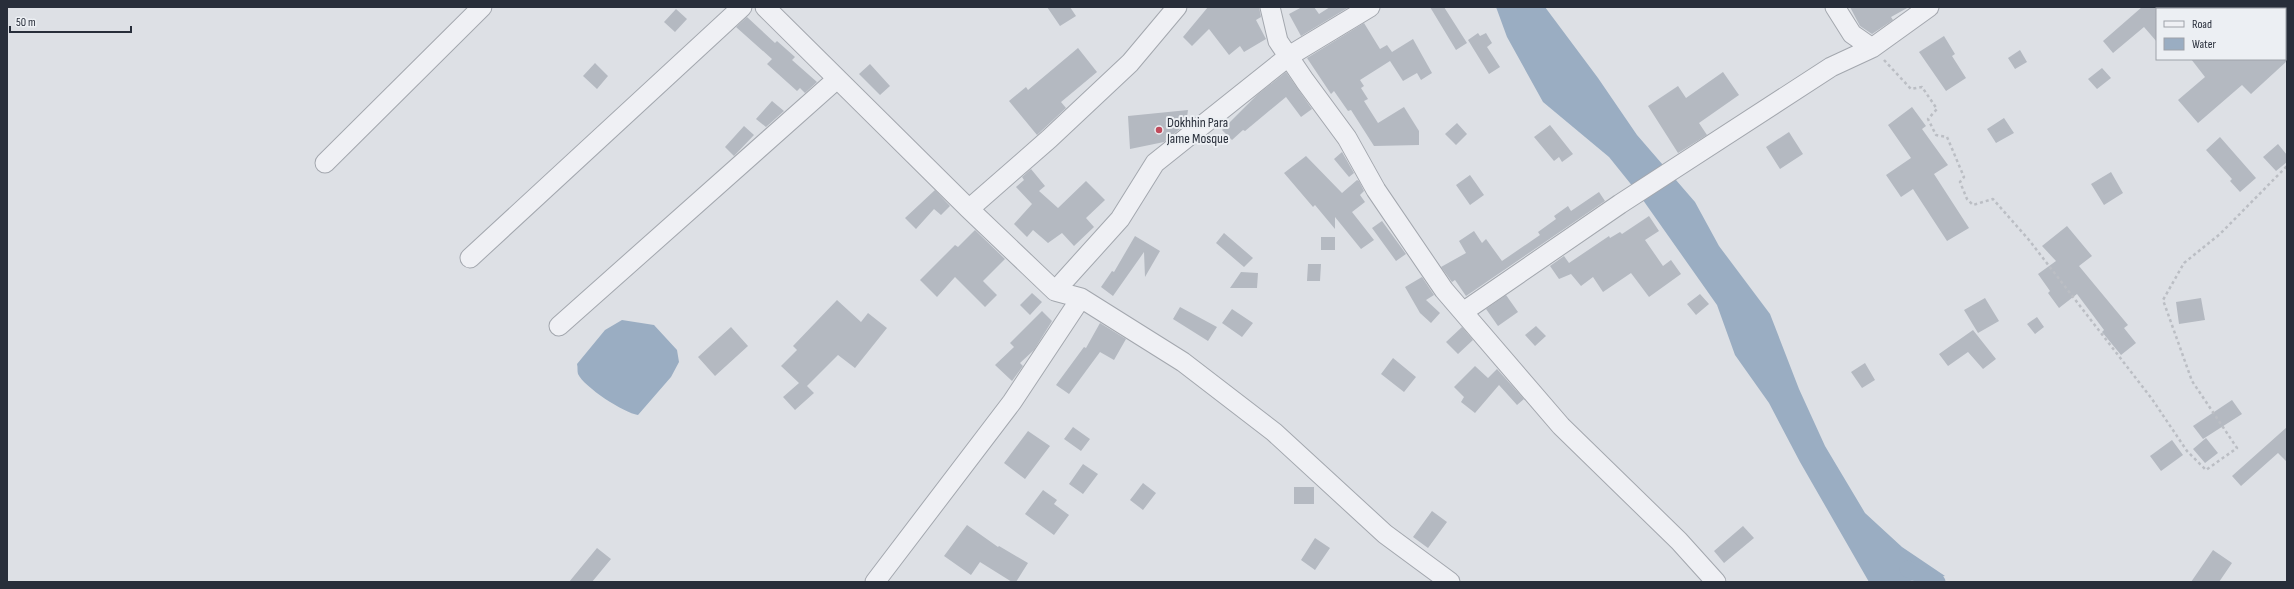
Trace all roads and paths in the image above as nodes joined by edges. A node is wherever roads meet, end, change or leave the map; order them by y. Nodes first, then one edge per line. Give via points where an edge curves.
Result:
1 (482, 7) edge
2 (742, 7) edge
3 (766, 7) edge
4 (1177, 7) edge
5 (1270, 7) edge
6 (1370, 7) edge
7 (1836, 7) edge
8 (1928, 7) edge
9 (1872, 48) junction
10 (1289, 56) junction
11 (837, 79) junction
12 (325, 163) dead end
13 (2287, 166) edge
14 (969, 209) junction
15 (470, 258) dead end
16 (1056, 291) junction
17 (1081, 298) junction
18 (1463, 312) junction
19 (559, 326) dead end
20 (875, 582) edge
21 (1450, 582) edge
22 (1716, 582) edge

1 - 12 street
2 - 15 street
3 - 11 street
4 - 14 street via 1130,63
5 - 10 street via 1278,41
6 - 10 street
7 - 9 street via 1852,34
8 - 9 street
9 - 13 path via 1911,89 1922,86 1937,109 1928,119 1936,135 1947,137 1964,177 1960,182 1967,200 1973,205 1993,199 2029,240 2152,399 2186,451 2206,470 2237,448 2192,381 2163,300 2184,263 2220,234
9 - 18 street via 1831,68 1620,204
10 - 16 street via 1155,163 1120,219
10 - 18 street via 1347,138 1409,240
11 - 14 street
11 - 19 street
14 - 16 street
16 - 17 street
17 - 20 street via 1012,402
17 - 21 street via 1189,367 1274,432 1385,534
18 - 22 street via 1561,426 1679,541

